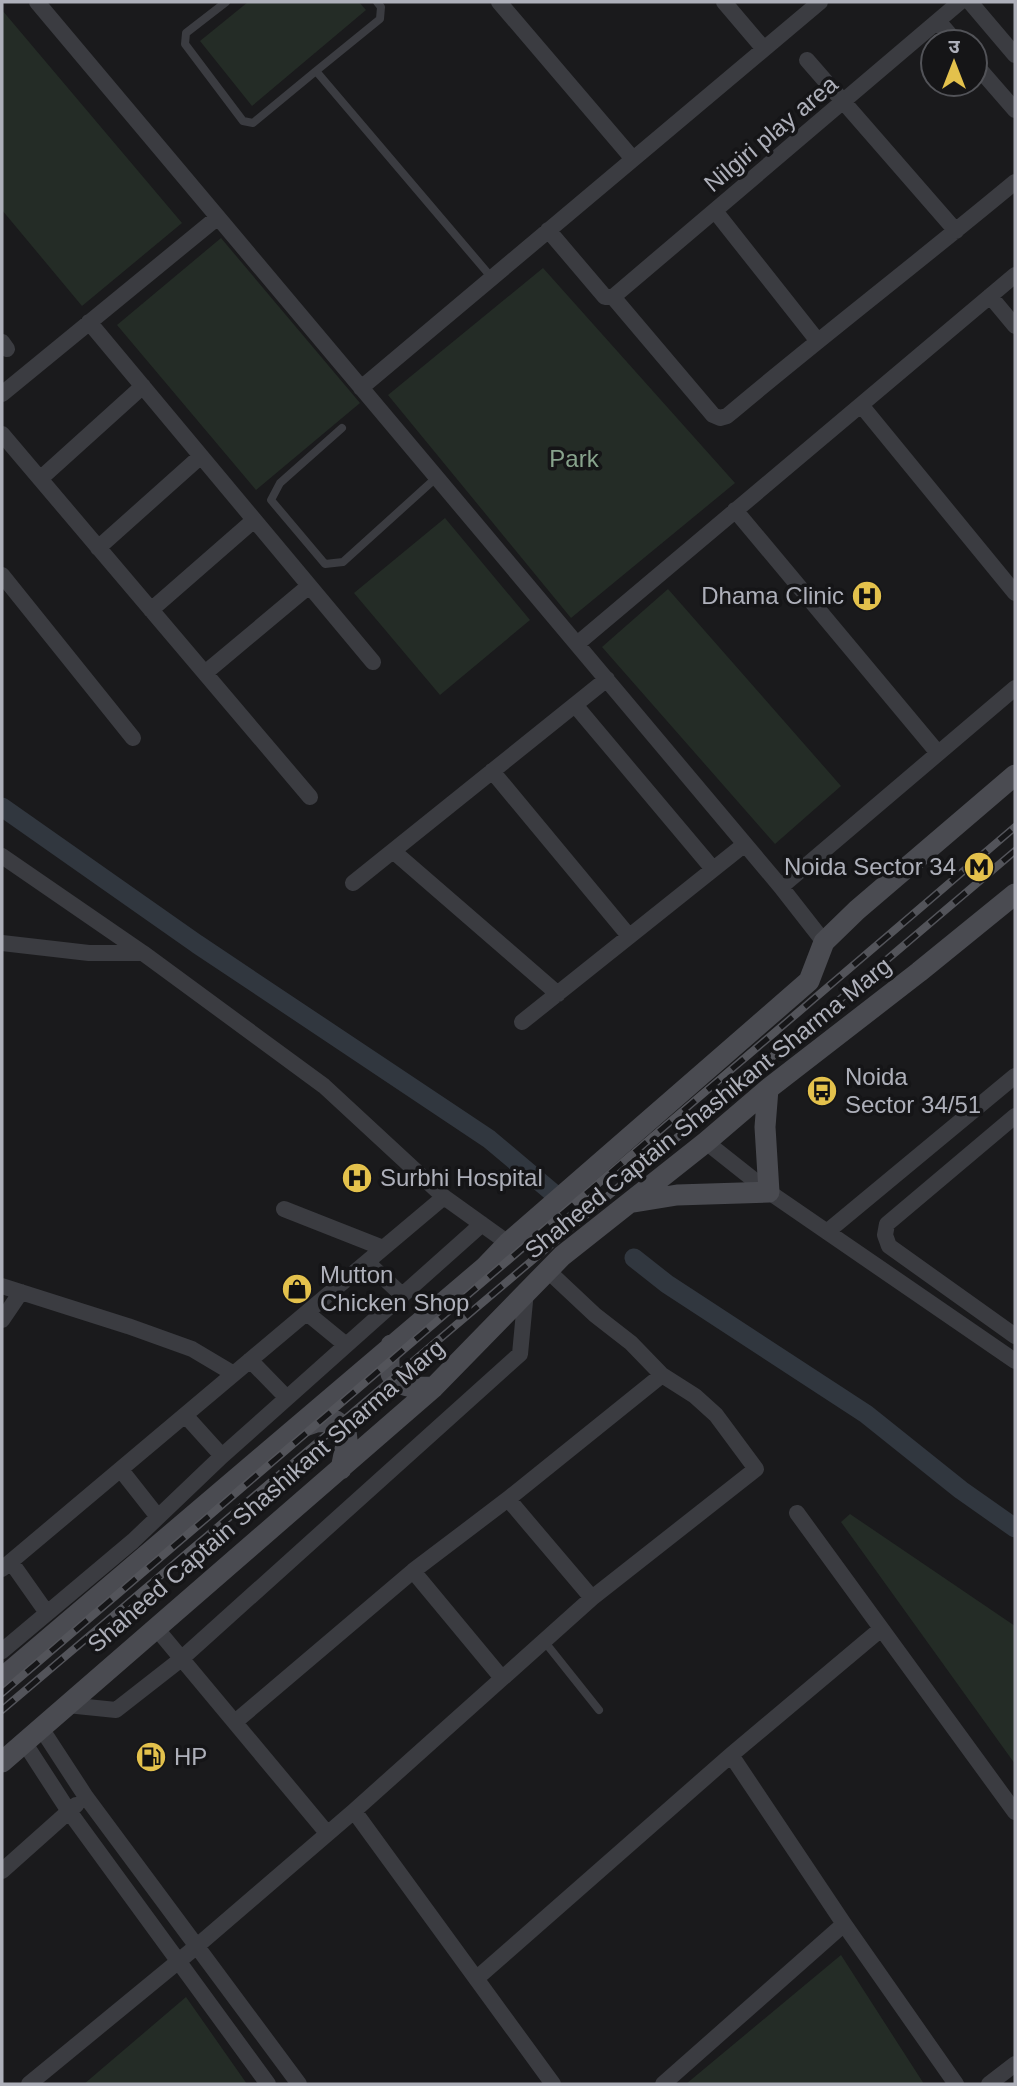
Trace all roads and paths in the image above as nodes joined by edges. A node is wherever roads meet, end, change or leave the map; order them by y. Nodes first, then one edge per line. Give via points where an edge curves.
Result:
1 (37, 2) edge
2 (226, 2) edge
3 (377, 2) edge
4 (499, 2) edge
5 (724, 2) edge
6 (820, 2) edge
7 (960, 2) edge
8 (970, 2) edge
9 (939, 22) junction
10 (944, 28) edge
11 (1009, 35) edge
12 (764, 49) junction
13 (1015, 55) edge
14 (807, 60) dead end
15 (316, 71) junction
16 (989, 80) edge
17 (843, 103) junction
18 (1015, 110) edge
19 (633, 159) junction
20 (1015, 182) edge
21 (715, 211) junction
22 (218, 217) junction
23 (548, 230) junction
24 (956, 231) junction
25 (1015, 275) edge
26 (492, 278) junction
27 (990, 296) junction
28 (611, 298) junction
29 (89, 322) junction
30 (1015, 326) edge
31 (817, 340) junction
32 (143, 386) junction
33 (362, 388) junction
34 (2, 394) edge
35 (861, 405) junction
36 (342, 428) dead end
37 (2, 434) edge
38 (201, 456) junction
39 (437, 477) junction
40 (40, 479) junction
41 (735, 510) junction
42 (254, 520) junction
43 (98, 548) junction
44 (2, 575) edge
45 (309, 586) junction
46 (1015, 593) edge
47 (151, 610) junction
48 (577, 643) junction
49 (373, 662) dead end
50 (205, 673) junction
51 (607, 679) junction
52 (1015, 688) edge
53 (575, 705) junction
54 (134, 738) dead end
55 (938, 753) junction
56 (492, 771) junction
57 (1015, 775) edge
58 (310, 797) dead end
59 (745, 844) junction
60 (393, 851) junction
61 (2, 856) edge
62 (713, 869) junction
63 (353, 883) dead end
64 (781, 887) junction
65 (1015, 894) edge
66 (629, 936) junction
67 (824, 942) junction
68 (2, 943) edge
69 (143, 953) junction
70 (558, 994) junction
71 (522, 1023) dead end
72 (1015, 1076) edge
73 (768, 1089) junction
74 (1015, 1116) edge
75 (706, 1142) junction
76 (769, 1192) junction
77 (444, 1197) junction
78 (623, 1207) junction
79 (284, 1209) dead end
80 (482, 1224) junction
81 (828, 1231) junction
82 (508, 1242) junction
83 (383, 1248) junction
84 (367, 1262) junction
85 (554, 1263) junction
86 (2, 1286) edge
87 (526, 1291) junction
88 (21, 1292) junction
89 (402, 1295) junction
90 (307, 1313) junction
91 (2, 1320) edge
92 (1015, 1336) edge
93 (346, 1345) junction
94 (391, 1345) junction
95 (250, 1360) junction
96 (1015, 1361) edge
97 (234, 1374) junction
98 (662, 1375) junction
99 (434, 1387) junction
100 (287, 1398) junction
101 (185, 1415) junction
102 (294, 1429) junction
103 (222, 1456) junction
104 (341, 1469) junction
105 (121, 1470) junction
106 (508, 1499) junction
107 (797, 1513) dead end
108 (158, 1517) junction
109 (7, 1565) edge
110 (413, 1571) junction
111 (592, 1598) junction
112 (47, 1613) junction
113 (156, 1628) junction
114 (881, 1629) junction
115 (544, 1641) junction
116 (2, 1651) edge
117 (180, 1660) junction
118 (502, 1677) junction
119 (2, 1678) edge
120 (67, 1705) junction
121 (599, 1710) dead end
122 (235, 1722) junction
123 (41, 1728) junction
124 (24, 1742) junction
125 (731, 1755) junction
126 (2, 1762) edge
127 (86, 1797) junction
128 (68, 1811) junction
129 (354, 1811) junction
130 (1015, 1812) edge
131 (327, 1833) junction
132 (2, 1871) edge
133 (844, 1924) junction
134 (197, 1946) junction
135 (177, 1961) junction
136 (477, 1978) junction
137 (1015, 2064) edge
138 (29, 2084) edge
139 (268, 2084) edge
140 (299, 2084) edge
141 (553, 2084) edge
142 (663, 2084) edge
143 (956, 2084) edge
144 (989, 2084) edge

1 - 22 street
2 - 15 lane via 184,38 243,121 253,123
3 - 15 lane via 380,19
4 - 19 street
5 - 12 street
6 - 12 street
7 - 9 street, Nilgiri play area
8 - 11 street
9 - 10 street
9 - 17 street, Nilgiri play area
11 - 13 street
12 - 19 street
14 - 17 street
15 - 26 lane
16 - 18 street
17 - 21 street, Nilgiri play area
17 - 24 street
19 - 23 street
20 - 24 street
21 - 28 street, Nilgiri play area
21 - 31 street
22 - 29 street
22 - 33 street
23 - 26 street
23 - 28 street
24 - 31 street
25 - 27 street
26 - 33 street
27 - 30 street
27 - 35 street
28 - 31 street via 720,418
29 - 32 street
29 - 34 street
32 - 38 street
32 - 40 street
33 - 39 street
35 - 41 street
35 - 46 street
36 - 39 lane via 281,483 271,500 325,564 343,562
37 - 40 street
38 - 42 street
38 - 43 street
39 - 48 street
40 - 43 street
41 - 48 street
41 - 55 street
42 - 45 street
42 - 47 street
43 - 47 street
44 - 54 street
45 - 49 street
45 - 50 street
47 - 50 street
48 - 51 street
50 - 58 street
51 - 53 street
51 - 59 street
52 - 55 street
53 - 56 street
53 - 62 street
55 - 64 street
56 - 60 street
56 - 66 street
57 - 67 main road, Shaheed Captain Shashikant Sharma Marg
59 - 62 street
59 - 64 street
60 - 63 street
60 - 70 street
61 - 69 street
62 - 66 street
64 - 67 street
65 - 73 main road, Shaheed Captain Shashikant Sharma Marg
66 - 70 street
67 - 82 main road, Shaheed Captain Shashikant Sharma Marg via 809,981
68 - 69 street via 89,953
69 - 77 street via 324,1086
70 - 71 street
72 - 81 street
73 - 75 main road, Shaheed Captain Shashikant Sharma Marg
73 - 76 main road
74 - 92 street via 887,1224 885,1235 889,1245
75 - 76 street
75 - 78 main road, Shaheed Captain Shashikant Sharma Marg
76 - 78 main road via 677,1195
76 - 81 street
77 - 80 street
77 - 83 street
78 - 85 main road, Shaheed Captain Shashikant Sharma Marg
79 - 83 street
80 - 82 street
80 - 89 street
81 - 96 street
82 - 94 main road, Shaheed Captain Shashikant Sharma Marg
83 - 84 street
84 - 89 street
84 - 90 street
85 - 87 main road, Shaheed Captain Shashikant Sharma Marg
85 - 98 street via 595,1315
86 - 88 street
87 - 99 main road, Shaheed Captain Shashikant Sharma Marg
87 - 117 street via 520,1354
88 - 91 street
88 - 97 street via 192,1349
89 - 93 street
90 - 93 street
90 - 95 street
93 - 100 street
94 - 99 main road via 387,1363 395,1381 415,1388
94 - 102 main road, Shaheed Captain Shashikant Sharma Marg
95 - 97 street
95 - 100 street
97 - 101 street
98 - 106 street
98 - 111 street via 716,1415 755,1469
99 - 104 main road, Shaheed Captain Shashikant Sharma Marg
100 - 103 street
101 - 103 street
101 - 105 street
102 - 104 main road via 336,1421 346,1431 347,1440
102 - 119 main road, Shaheed Captain Shashikant Sharma Marg
103 - 108 street
104 - 113 main road, Shaheed Captain Shashikant Sharma Marg
105 - 108 street
105 - 109 street
106 - 110 street
106 - 111 street
107 - 114 street
108 - 112 street
109 - 112 street
110 - 118 street
110 - 122 street
111 - 115 street
112 - 116 street
113 - 117 street
113 - 120 main road, Shaheed Captain Shashikant Sharma Marg
114 - 125 street
114 - 130 street
115 - 118 street
115 - 121 lane
117 - 120 street via 116,1710
117 - 122 street
118 - 129 street
120 - 123 main road, Shaheed Captain Shashikant Sharma Marg
122 - 131 street
123 - 124 main road, Shaheed Captain Shashikant Sharma Marg
123 - 127 street
124 - 126 main road, Shaheed Captain Shashikant Sharma Marg
124 - 128 street
125 - 133 street
125 - 136 street
127 - 128 street
127 - 134 street
128 - 132 street
128 - 135 street
129 - 131 street
129 - 136 street
131 - 134 street
133 - 142 street
133 - 143 street
134 - 135 street
134 - 140 street
135 - 138 street
135 - 139 street
136 - 141 street
137 - 144 street

